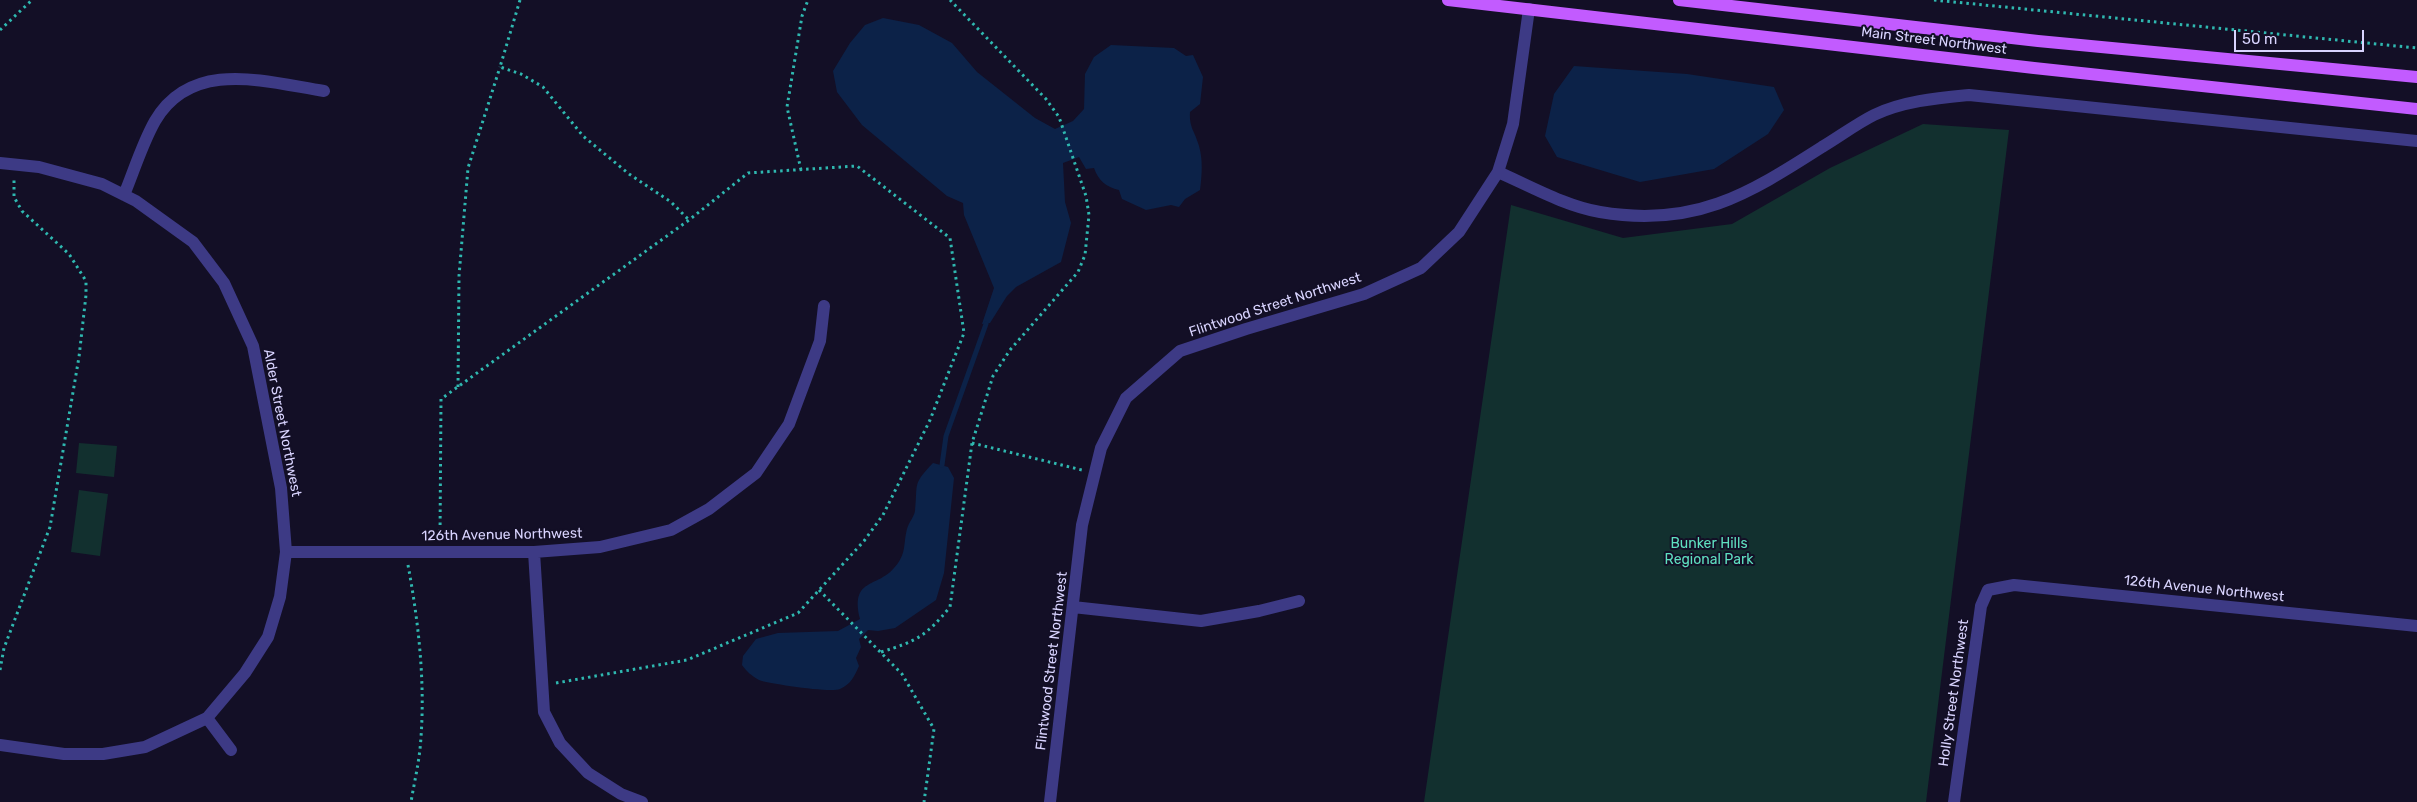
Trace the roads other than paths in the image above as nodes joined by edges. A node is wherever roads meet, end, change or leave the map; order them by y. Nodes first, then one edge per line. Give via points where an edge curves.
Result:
1 (1448, 0) edge
2 (1679, 0) edge
3 (1529, 9) junction
4 (2417, 77) edge
5 (324, 92) dead end
6 (2417, 108) edge
7 (2417, 141) edge
8 (0, 163) edge
9 (1498, 172) junction
10 (124, 195) junction
11 (824, 306) dead end
12 (286, 552) junction
13 (534, 552) junction
14 (1988, 590) joint
15 (1299, 601) dead end
16 (1073, 607) junction
17 (2417, 626) edge
18 (207, 718) junction
19 (0, 745) edge
20 (231, 750) dead end
21 (642, 802) edge
22 (1050, 802) edge
23 (1954, 802) edge

1 - 3 main road, Main Street Northwest
2 - 4 main road, Main Street Northwest via 2038,41
3 - 6 main road, Main Street Northwest via 2044,69
3 - 9 street, Flintwood Street Northwest via 1513,124
5 - 10 street via 242,78 203,82 176,95 155,121
7 - 9 street via 1970,95 1926,99 1874,115 1746,194 1716,206 1685,213 1638,217 1598,212
8 - 10 street, Alder Street Northwest via 39,167 102,184
9 - 16 street, Flintwood Street Northwest via 1459,232 1421,268 1364,294 1180,351 1126,398 1101,448 1082,525
10 - 12 street, Alder Street Northwest via 193,242 224,283 253,346 281,488
11 - 13 street, 126th Avenue Northwest via 820,341 789,424 756,474 709,509 671,530 600,547
12 - 13 street, 126th Avenue Northwest
12 - 18 street, Alder Street Northwest via 280,598 268,637 245,673
13 - 21 street via 544,712 560,743 588,773
14 - 17 street, 126th Avenue Northwest via 2014,585
14 - 23 street, Holly Street Northwest via 1981,606
15 - 16 street via 1201,621
16 - 22 street, Flintwood Street Northwest
18 - 19 street via 145,747 103,754 64,754
18 - 20 street

